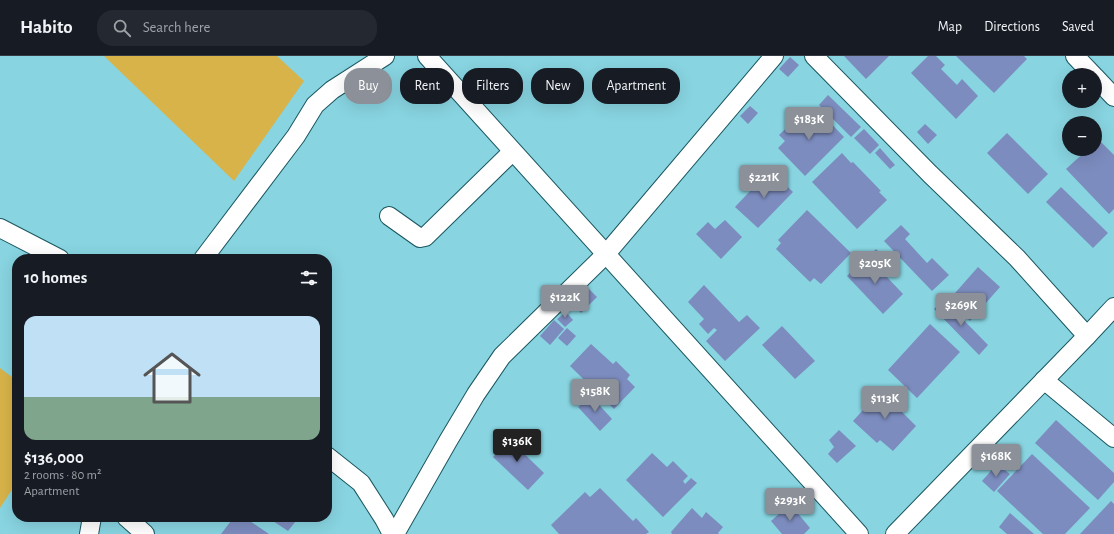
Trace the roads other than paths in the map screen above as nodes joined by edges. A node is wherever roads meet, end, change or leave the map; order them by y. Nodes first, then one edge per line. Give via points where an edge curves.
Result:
1 (385, 56) edge
2 (427, 56) edge
3 (774, 56) edge
4 (814, 56) edge
5 (1076, 56) edge
6 (1087, 68) edge
7 (1102, 84) edge
8 (1114, 97) edge
9 (512, 152) junction
10 (389, 216) dead end
11 (0, 228) edge
12 (50, 254) edge
13 (206, 254) edge
14 (606, 254) junction
15 (1114, 307) edge
16 (1087, 336) junction
17 (1044, 380) junction
18 (1114, 438) edge
19 (332, 460) edge
20 (91, 522) edge
21 (132, 522) edge
22 (88, 534) edge
23 (145, 534) edge
24 (392, 534) edge
25 (396, 534) edge
26 (859, 534) edge
27 (895, 534) edge

1 - 13 street via 332,90 315,105 296,136
2 - 9 street
3 - 14 street
4 - 16 street via 1016,258
5 - 6 street
7 - 8 street
9 - 10 street via 425,237 420,238
9 - 14 street
11 - 12 street
14 - 25 street via 502,356 460,420
14 - 26 street
15 - 16 street
16 - 17 street
17 - 18 street
17 - 27 street
19 - 24 street via 361,483
20 - 22 street
21 - 23 street

